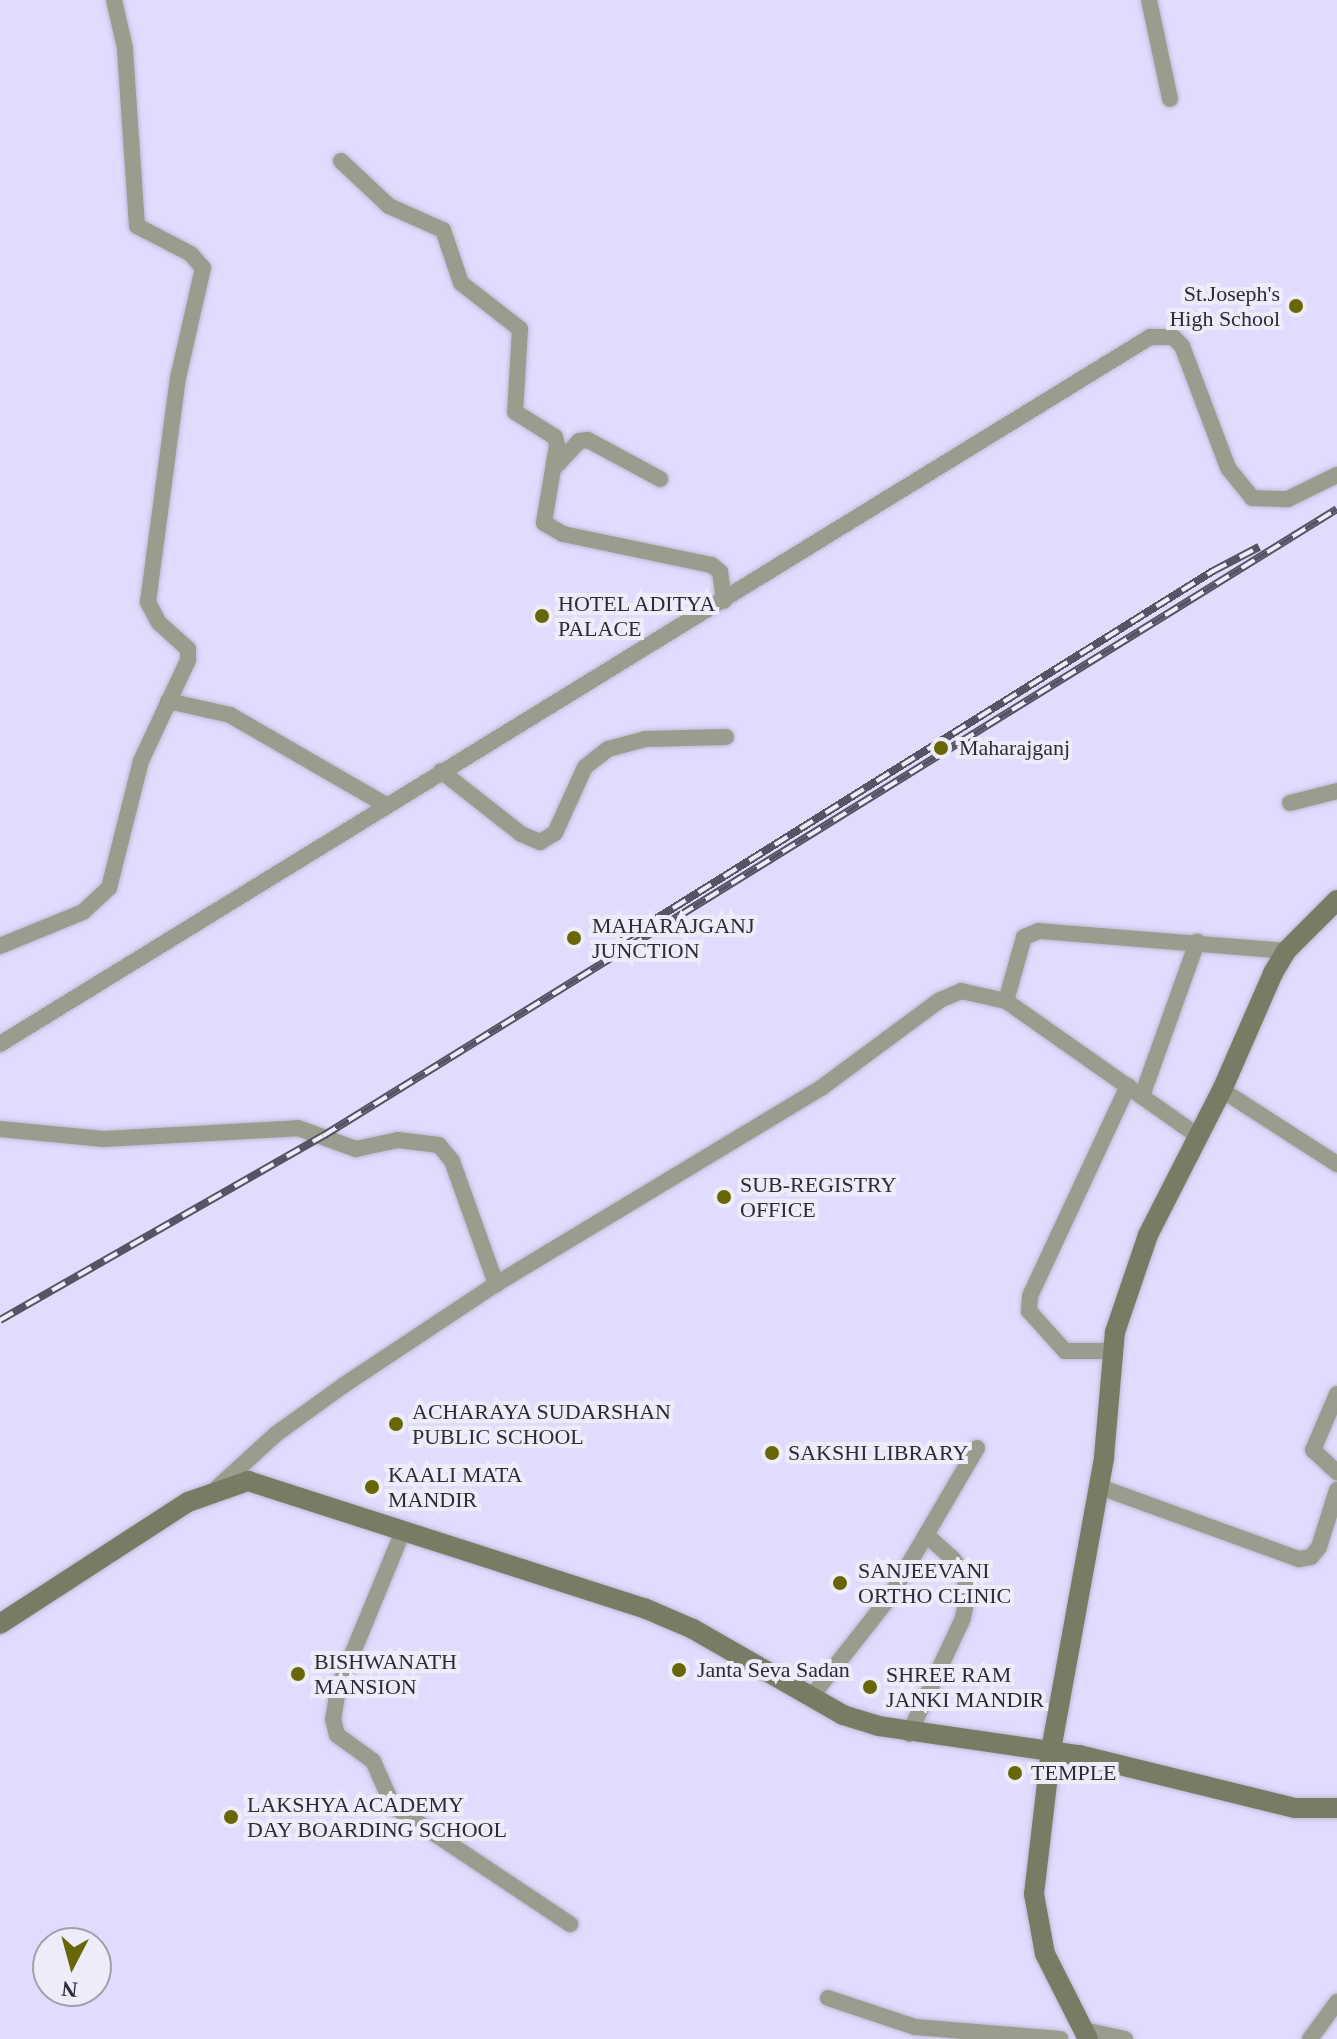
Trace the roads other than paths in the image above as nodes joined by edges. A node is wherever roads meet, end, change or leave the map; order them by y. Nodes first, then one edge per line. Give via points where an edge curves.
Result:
1 (114, 0) edge
2 (1149, 0) edge
3 (1170, 99) dead end
4 (341, 161) dead end
5 (555, 468) junction
6 (1337, 475) edge
7 (660, 479) dead end
8 (724, 601) junction
9 (168, 701) junction
10 (726, 737) dead end
11 (441, 771) junction
12 (1337, 791) edge
13 (1290, 803) dead end
14 (384, 804) junction
15 (1337, 900) edge
16 (1197, 942) junction
17 (0, 946) edge
18 (1286, 951) junction
19 (1006, 1001) junction
20 (0, 1044) edge
21 (1222, 1090) junction
22 (1135, 1091) junction
23 (0, 1129) edge
24 (1198, 1136) junction
25 (1337, 1164) edge
26 (496, 1284) junction
27 (1113, 1351) junction
28 (1337, 1394) edge
29 (977, 1448) dead end
30 (1337, 1472) edge
31 (218, 1487) junction
32 (1100, 1487) junction
33 (1337, 1490) edge
34 (403, 1531) junction
35 (926, 1535) junction
36 (0, 1624) edge
37 (811, 1697) junction
38 (909, 1734) junction
39 (1051, 1750) junction
40 (1337, 1808) edge
41 (570, 1924) dead end
42 (828, 1998) dead end
43 (1337, 2002) edge
44 (1086, 2035) edge
45 (1061, 2039) edge
46 (1125, 2039) edge
47 (1310, 2039) edge

1 - 9 street via 125,48 137,226 191,254 203,268 178,378 149,586 152,614 188,649
2 - 3 street
4 - 5 street via 389,206 443,230 461,283 520,329 512,401 522,419 555,437
5 - 7 street via 579,441 588,440
5 - 8 street via 543,514 552,531 712,565 720,572
6 - 8 street via 1288,499 1252,498 1228,468 1182,346 1162,334 1104,361
8 - 11 street
9 - 14 street via 240,720
9 - 17 street via 141,761 109,888 83,912
10 - 11 street via 645,739 608,749 585,767 555,833 540,842 521,834
11 - 14 street
12 - 13 street
14 - 20 street
15 - 18 street
16 - 18 street
16 - 19 street via 1039,931 1024,937
16 - 22 street
18 - 21 street
19 - 22 street
19 - 26 street via 961,991 940,1000 821,1088
21 - 24 street
21 - 25 street
22 - 24 street
22 - 27 street via 1030,1296 1029,1311 1065,1351
23 - 26 street via 104,1139 298,1128 356,1149 398,1140 430,1143 452,1161
24 - 27 street via 1148,1235 1120,1310
26 - 31 street via 308,1409
27 - 32 street
28 - 30 street via 1313,1450
29 - 35 street
31 - 34 street via 248,1481 277,1486
31 - 36 street
32 - 33 street via 1299,1559 1311,1557 1319,1547
32 - 39 street
34 - 37 street via 644,1608 693,1629
34 - 41 street via 338,1689 333,1719 337,1735 373,1761 393,1806
35 - 37 street via 867,1629
35 - 38 street via 953,1559 965,1578 967,1597 963,1618
37 - 38 street via 843,1715
38 - 39 street
39 - 40 street via 1295,1808
39 - 44 street via 1034,1894 1036,1927
42 - 45 street via 915,2027
43 - 47 street
44 - 46 street

